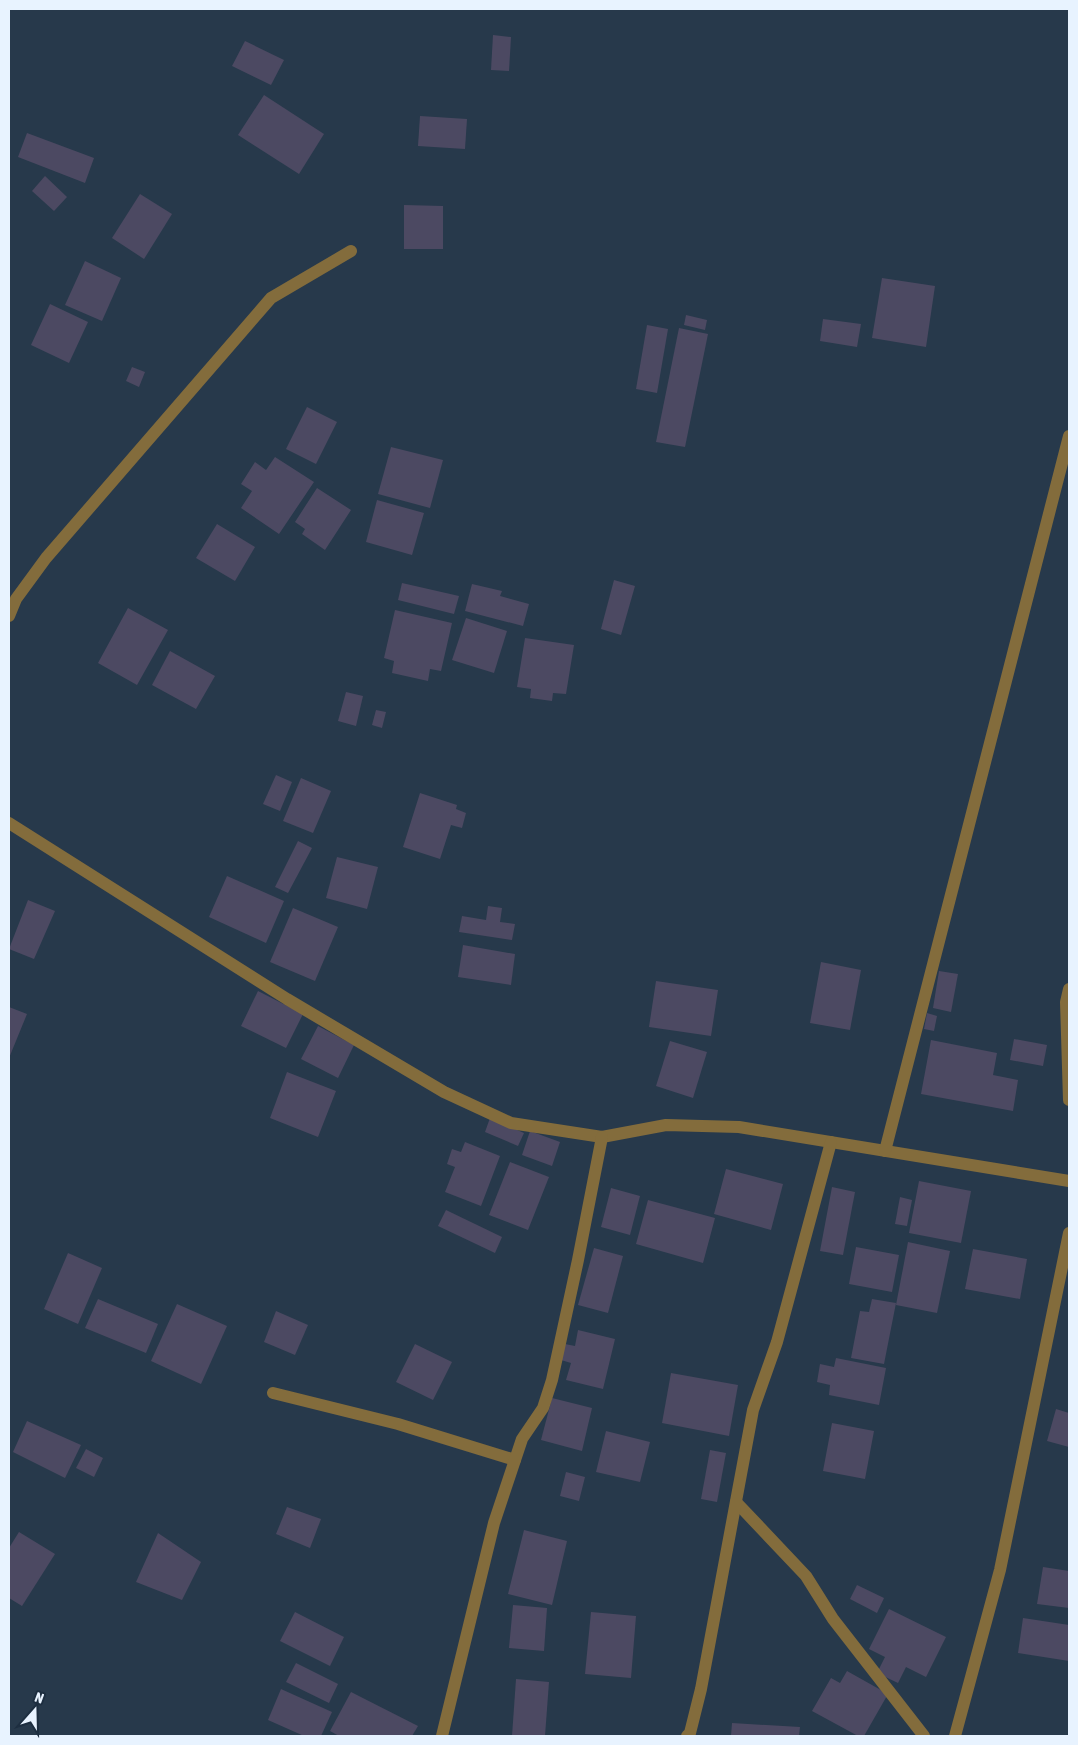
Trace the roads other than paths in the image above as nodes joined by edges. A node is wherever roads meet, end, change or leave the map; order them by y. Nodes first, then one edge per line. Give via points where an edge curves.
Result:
1 (351, 251) dead end
2 (1069, 436) edge
3 (9, 616) edge
4 (9, 823) edge
5 (1069, 989) edge
6 (1069, 1100) edge
7 (602, 1137) junction
8 (831, 1142) junction
9 (885, 1150) junction
10 (1069, 1180) edge
11 (1069, 1233) edge
12 (273, 1394) dead end
13 (515, 1460) junction
14 (736, 1502) junction
15 (442, 1736) edge
16 (687, 1736) edge
17 (924, 1736) edge
18 (955, 1736) edge

1 - 3 street via 271,298 46,558 16,599
2 - 9 street
4 - 7 street via 286,999 444,1092 511,1123
5 - 6 street via 1066,1002
7 - 8 street via 666,1125 730,1127
7 - 13 street via 552,1380 543,1408 522,1439
8 - 9 street
8 - 14 street via 777,1342 753,1410
9 - 10 street
11 - 18 street via 1000,1570
12 - 13 street via 398,1424
13 - 15 street via 494,1523
14 - 16 street via 702,1689
14 - 17 street via 806,1576 833,1619

